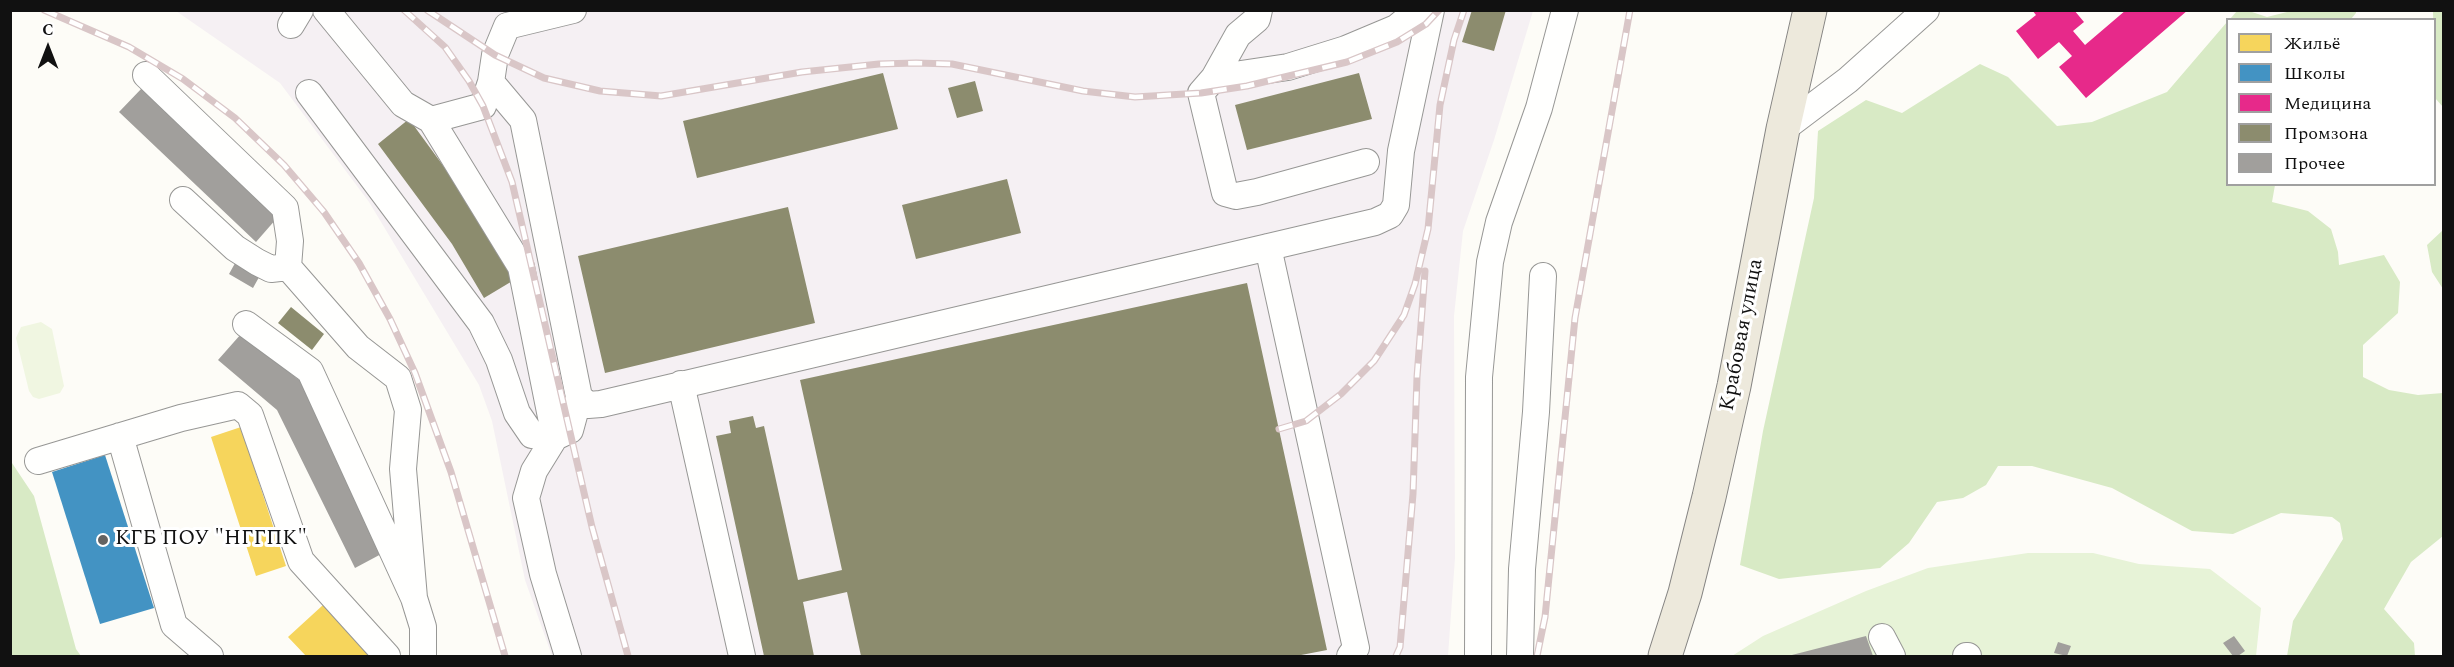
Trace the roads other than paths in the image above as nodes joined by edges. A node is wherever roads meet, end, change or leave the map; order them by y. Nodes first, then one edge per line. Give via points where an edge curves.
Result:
1 (326, 10) edge
2 (573, 10) edge
3 (1259, 10) edge
4 (1418, 10) edge
5 (1431, 10) edge
6 (1565, 10) edge
7 (1810, 10) edge
8 (1926, 10) edge
9 (146, 75) dead end
10 (1214, 78) junction
11 (490, 82) junction
12 (309, 93) dead end
13 (431, 120) junction
14 (1783, 129) junction
15 (1366, 162) dead end
16 (183, 200) dead end
17 (1268, 247) junction
18 (288, 267) junction
19 (1543, 276) dead end
20 (246, 324) dead end
21 (681, 384) junction
22 (579, 397) junction
23 (120, 436) junction
24 (555, 437) junction
25 (38, 461) dead end
26 (414, 598) junction
27 (210, 657) edge
28 (387, 657) edge
29 (423, 657) edge
30 (568, 657) edge
31 (742, 657) edge
32 (1350, 657) edge
33 (1478, 657) edge
34 (1520, 657) edge
35 (1665, 657) edge

1 - 13 street via 403,104
2 - 11 street via 507,26 495,55
3 - 10 street via 1257,19 1227,51
4 - 10 street via 1396,28 1346,49 1288,67
5 - 17 street via 1401,151 1396,205 1390,216
6 - 33 street via 1539,108 1499,222 1490,262 1479,377
7 - 14 main road, Крабовая улица
8 - 14 street via 1848,80
9 - 18 street via 285,208 290,241
10 - 15 street via 1201,93 1225,193 1236,196 1257,192
11 - 13 street via 483,106
11 - 22 street via 524,120
12 - 24 street via 481,323 517,413 532,435
13 - 24 street via 521,267
14 - 35 main road, Крабовая улица via 1734,386 1685,592
16 - 18 street via 249,257 272,269
17 - 21 street
17 - 32 street via 1356,648
18 - 26 street via 358,346 398,378 408,410 403,469
19 - 34 street via 1522,569
20 - 26 street via 310,371
21 - 22 street via 601,404 588,405
21 - 31 street
22 - 24 street via 570,430
23 - 25 street
23 - 27 street via 174,625
23 - 28 street via 238,405 250,415 302,561
24 - 30 street via 534,471 526,498
26 - 29 street via 423,627

